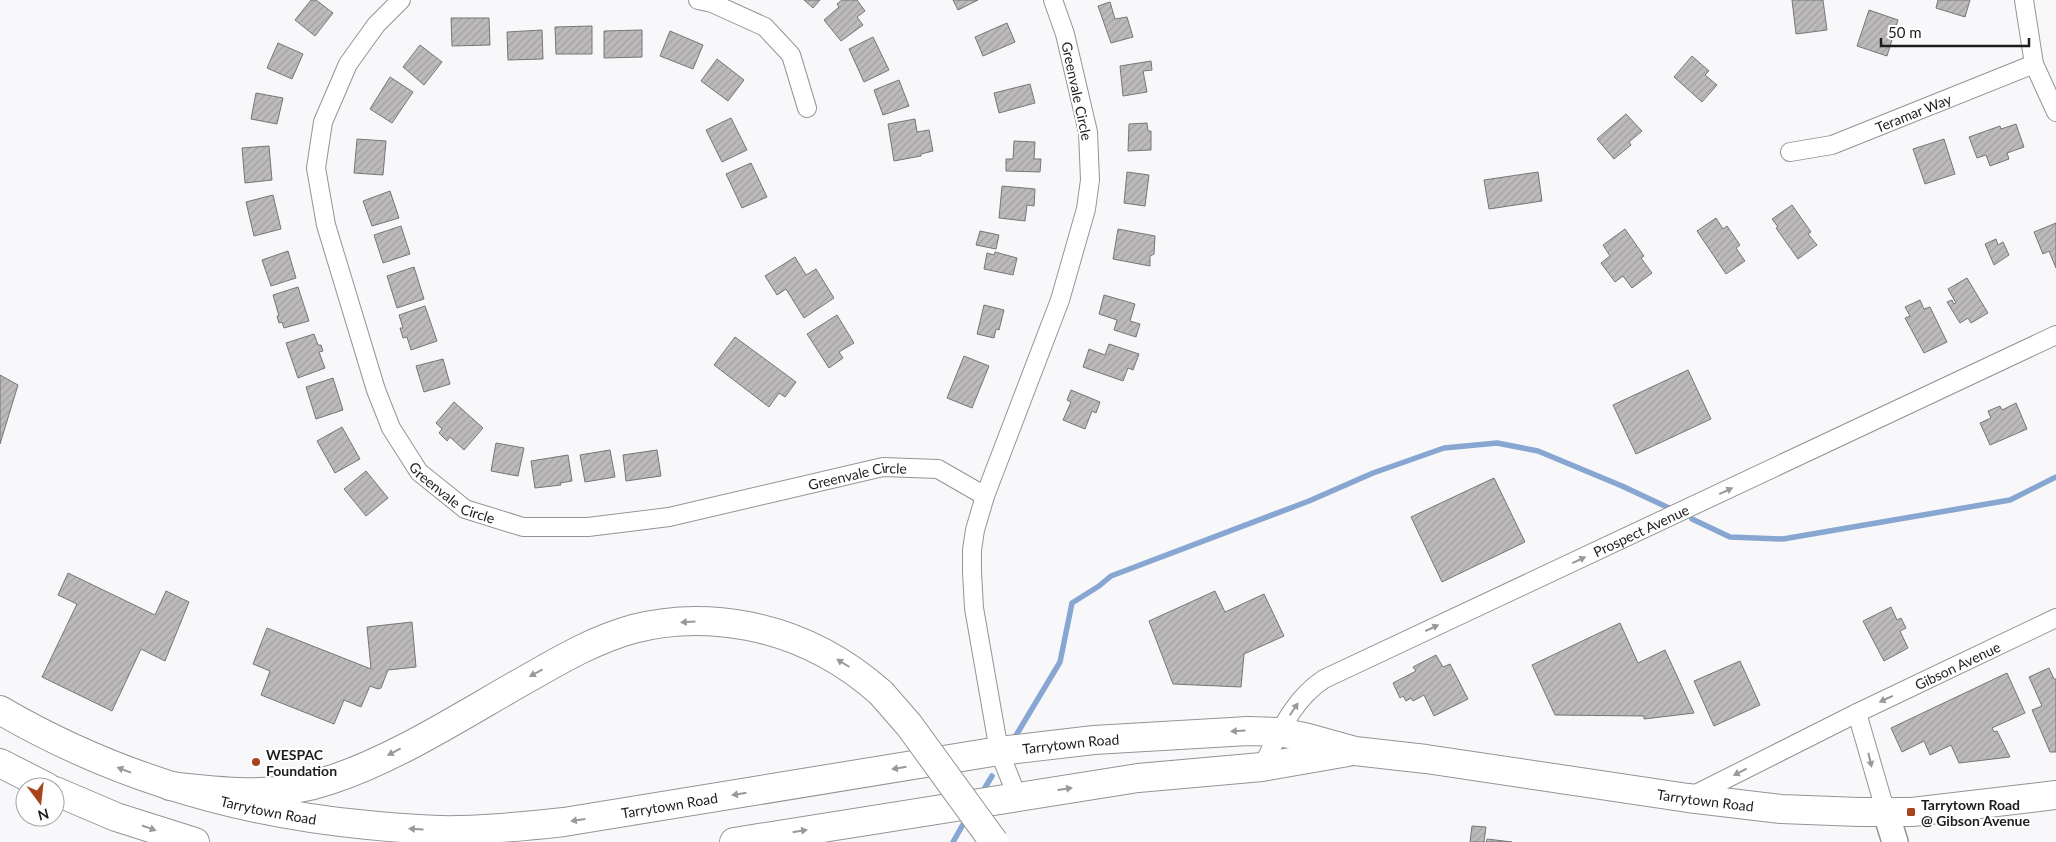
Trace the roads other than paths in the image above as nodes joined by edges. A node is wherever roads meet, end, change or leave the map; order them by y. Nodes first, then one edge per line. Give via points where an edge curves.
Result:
1 (401, 0) edge
2 (698, 0) edge
3 (1053, 0) edge
4 (2024, 0) edge
5 (2034, 64) junction
6 (807, 108) dead end
7 (2056, 112) edge
8 (1790, 152) dead end
9 (2056, 335) edge
10 (984, 496) junction
11 (2056, 618) edge
12 (0, 710) edge
13 (1858, 713) junction
14 (1280, 732) junction
15 (999, 751) junction
16 (1355, 751) junction
17 (0, 763) edge
18 (1262, 768) junction
19 (27, 777) edge
20 (170, 786) junction
21 (65, 795) edge
22 (2056, 795) edge
23 (1017, 796) junction
24 (1688, 798) junction
25 (1886, 813) junction
26 (194, 842) edge
27 (734, 842) edge
28 (994, 842) edge
29 (1895, 842) edge

1 - 10 street, Greenvale Circle via 376,25 348,64 323,122 316,168 326,225 376,390 391,428 419,472 465,509 523,527 588,527 669,517 883,467 938,469
2 - 6 street via 765,27 790,55
3 - 10 street, Greenvale Circle via 1065,34 1088,132 1090,180 1060,300
4 - 5 street
5 - 7 street
5 - 8 street, Teramar Way via 1832,145
14 -> 9 street, Prospect Avenue via 1295,706 1310,689 1343,669
10 - 15 street, Greenvale Circle via 975,530 974,608
11 -> 13 street, Gibson Avenue
20 -> 12 main road, Tarrytown Road via 100,760
13 -> 24 street, Gibson Avenue
13 -> 25 street
14 -> 15 main road, Tarrytown Road via 1131,738
14 - 16 main road, Tarrytown Road
14 - 18 street, Prospect Avenue
15 -> 20 main road, Tarrytown Road via 600,816 528,826 457,830 385,827 306,818
15 - 23 street, Greenvale Circle
16 - 18 main road, Tarrytown Road
16 - 24 main road, Tarrytown Road
17 - 19 main road
23 -> 18 main road, Tarrytown Road via 1138,778
28 -> 20 main road, bridge via 909,725 881,693 838,660 807,644 773,632 720,622 667,623 634,629 584,647 381,760 329,781 286,792 266,793
21 -> 26 main road via 116,817
22 - 25 main road, Tarrytown Road
27 -> 23 main road, Tarrytown Road
24 - 25 main road, Tarrytown Road via 1781,809
25 - 29 main road

